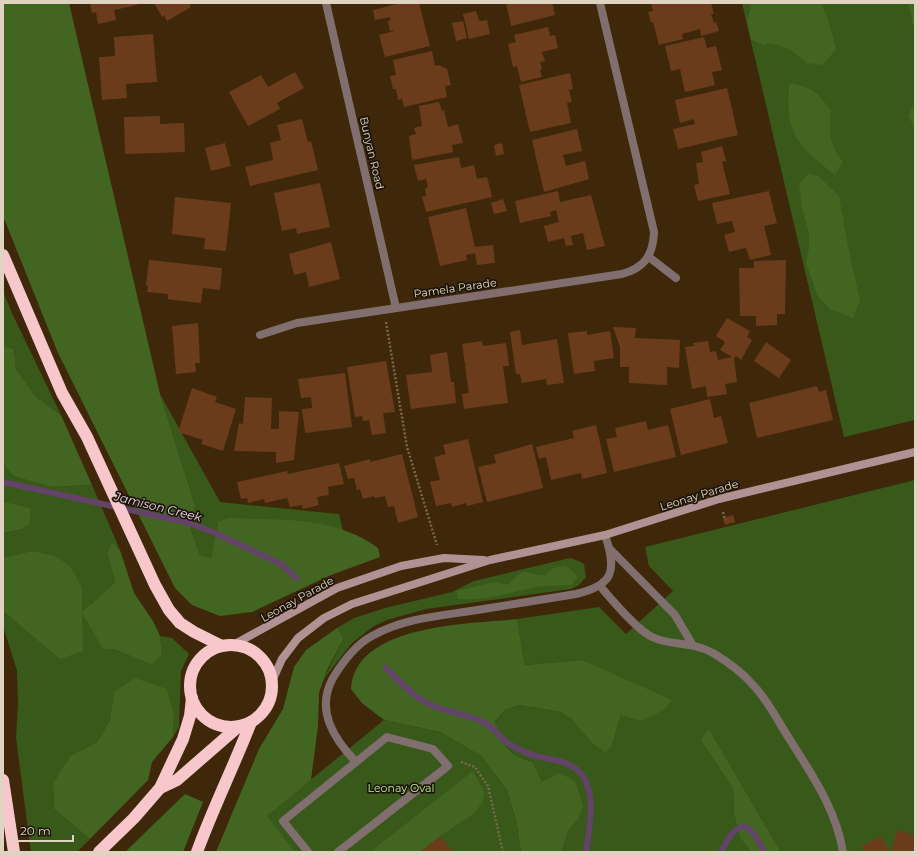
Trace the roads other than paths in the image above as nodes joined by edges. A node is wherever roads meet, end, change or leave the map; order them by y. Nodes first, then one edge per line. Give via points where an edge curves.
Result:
1 (326, 3) edge
2 (600, 3) edge
3 (3, 255) edge
4 (649, 257) junction
5 (676, 278) dead end
6 (396, 308) junction
7 (260, 335) dead end
8 (915, 452) edge
9 (605, 535) junction
10 (610, 549) junction
11 (490, 560) junction
12 (600, 586) junction
13 (692, 644) junction
14 (227, 645) junction
15 (272, 682) junction
16 (192, 698) junction
17 (251, 722) junction
18 (239, 726) junction
19 (356, 762) junction
20 (3, 780) edge
21 (160, 788) junction
22 (14, 852) edge
23 (99, 852) edge
24 (197, 852) edge
25 (308, 852) edge
26 (338, 852) edge
27 (843, 852) edge

1 - 6 street, Bunyan Road
2 - 4 street via 654,232
3 - 14 highway via 62,393 87,437 169,610 180,623 194,632
4 - 5 street
4 - 6 street, Pamela Parade via 637,269 622,274
6 - 7 street, Pamela Parade via 297,323
8 - 9 street, Leonay Parade via 726,498
9 - 10 street
9 - 11 street, Leonay Parade
10 - 12 street via 612,567 610,574
10 - 13 street via 675,616
11 - 14 street, Leonay Parade via 444,558 401,566 337,588
11 - 15 street, Leonay Parade via 352,604 324,618 311,626 290,647
12 - 13 street via 651,637
12 - 19 street via 576,594 414,619 370,636 345,661 332,681 325,707 338,742
13 - 27 street via 711,652 737,669 763,696 827,803 838,830
14 - 15 highway via 245,647 255,652 269,670
14 - 16 highway via 209,651 199,660 191,678
15 - 17 highway via 268,705
16 - 18 highway via 205,718 227,727
16 - 21 highway via 183,739
17 - 18 highway
17 - 24 highway
18 - 21 highway via 177,780
19 - 25 street via 283,821
19 - 26 street via 387,737 433,749 448,766
20 - 22 highway
21 - 23 highway

